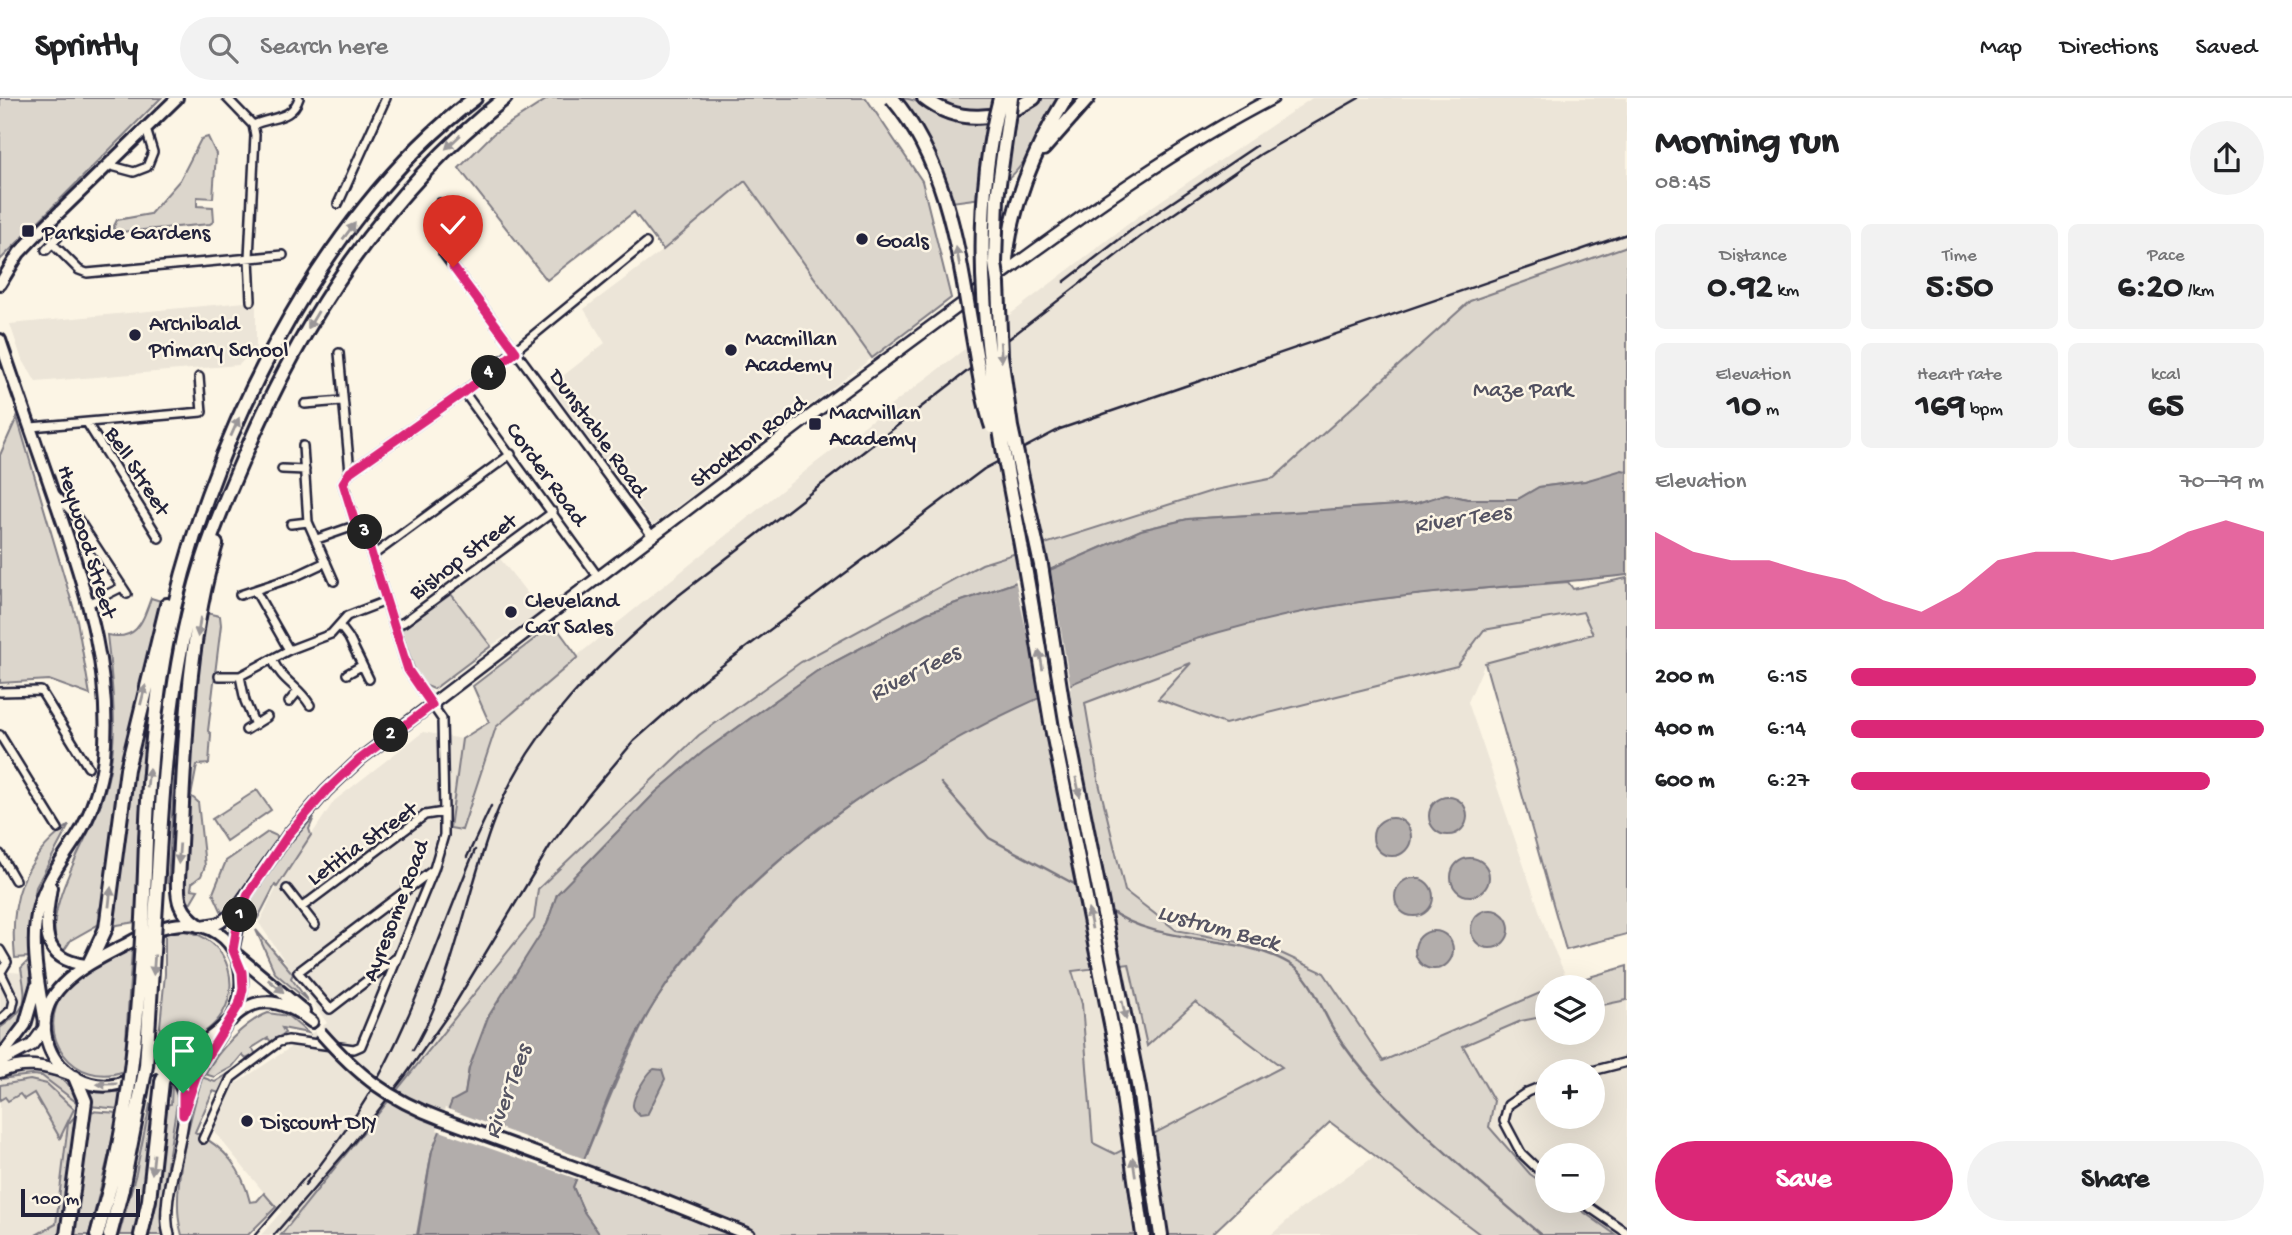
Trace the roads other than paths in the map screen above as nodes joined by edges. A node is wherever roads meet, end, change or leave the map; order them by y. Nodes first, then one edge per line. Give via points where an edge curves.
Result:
1 (177, 98) edge
2 (227, 98) edge
3 (299, 98) edge
4 (386, 98) edge
5 (475, 98) edge
6 (505, 98) edge
7 (892, 98) edge
8 (924, 98) edge
9 (1000, 98) edge
10 (1011, 98) edge
11 (1034, 98) edge
12 (1066, 98) edge
13 (1088, 98) edge
14 (1273, 98) edge
15 (253, 125) junction
16 (146, 129) junction
17 (1034, 159) junction
18 (108, 166) junction
19 (440, 203) dead end
20 (338, 204) dead end
21 (58, 236) dead end
22 (52, 243) junction
23 (646, 243) dead end
24 (46, 250) dead end
25 (283, 255) dead end
26 (249, 258) junction
27 (1, 279) edge
28 (998, 284) junction
29 (251, 301) dead end
30 (0, 340) edge
31 (516, 352) junction
32 (339, 353) dead end
33 (199, 377) dead end
34 (464, 392) junction
35 (342, 401) junction
36 (305, 404) dead end
37 (86, 423) junction
38 (31, 427) junction
39 (303, 446) dead end
40 (511, 454) junction
41 (1002, 457) junction
42 (282, 469) dead end
43 (305, 470) junction
44 (350, 472) junction
45 (236, 475) junction
46 (210, 491) junction
47 (53, 492) junction
48 (553, 512) junction
49 (308, 522) junction
50 (291, 524) dead end
51 (357, 525) junction
52 (652, 536) junction
53 (159, 538) dead end
54 (317, 538) junction
55 (372, 556) junction
56 (326, 562) junction
57 (599, 578) junction
58 (334, 581) dead end
59 (256, 592) junction
60 (240, 595) dead end
61 (386, 601) junction
62 (90, 603) junction
63 (340, 626) junction
64 (394, 626) junction
65 (289, 650) junction
66 (272, 659) junction
67 (361, 666) junction
68 (348, 674) dead end
69 (219, 676) dead end
70 (240, 676) junction
71 (369, 679) dead end
72 (298, 691) junction
73 (0, 692) edge
74 (289, 702) dead end
75 (310, 705) dead end
76 (432, 705) junction
77 (267, 717) dead end
78 (255, 725) junction
79 (246, 730) dead end
80 (0, 735) edge
81 (88, 767) dead end
82 (444, 812) junction
83 (58, 829) dead end
84 (0, 854) edge
85 (434, 869) junction
86 (151, 872) junction
87 (52, 876) junction
88 (15, 880) dead end
89 (287, 889) dead end
90 (248, 894) junction
91 (302, 907) junction
92 (315, 925) dead end
93 (200, 926) junction
94 (0, 950) edge
95 (235, 952) junction
96 (395, 959) junction
97 (88, 964) junction
98 (1, 972) edge
99 (38, 978) junction
100 (0, 1020) edge
101 (230, 1021) junction
102 (312, 1022) junction
103 (45, 1025) junction
104 (178, 1055) joint
105 (0, 1060) edge
106 (1627, 1062) edge
107 (1605, 1068) edge
108 (159, 1070) junction
109 (0, 1072) edge
110 (73, 1076) junction
111 (1535, 1090) edge
112 (183, 1115) junction
113 (203, 1139) dead end
114 (1535, 1166) edge
115 (116, 1188) junction
116 (1598, 1213) edge
117 (1627, 1233) edge
118 (67, 1235) edge
119 (97, 1235) edge
120 (110, 1235) edge
121 (141, 1235) edge
122 (169, 1235) edge
123 (749, 1235) edge
124 (1143, 1235) edge
125 (1161, 1235) edge

1 - 16 main road
2 - 15 street
3 - 15 street via 290,114
4 - 20 street
46 -> 5 highway via 254,387 321,270 400,166
6 -> 45 highway via 421,173 360,248 284,370
41 -> 7 highway, bridge via 990,422 953,230 935,169 908,116
8 - 11 highway via 948,112 984,117 1018,108
9 - 41 highway, bridge via 987,182 984,250
10 - 28 highway, bridge via 997,198
12 - 17 highway
13 - 17 highway
14 - 52 main road, Stockton Road via 1121,187
15 - 26 street
16 - 18 main road
16 - 18 street via 153,152 147,167 134,173
17 - 28 highway via 1018,195 1005,270
18 - 27 main road via 37,233
19 - 31 street, Dunstable Road via 443,253
21 - 22 street
22 - 24 street
22 - 26 street via 83,272
23 - 31 street
25 - 26 street
26 - 29 street
28 -> 125 highway, bridge via 1011,427 1139,1089
30 - 38 main road, Heywood Street
31 - 34 street
31 - 52 street, Dunstable Road
32 - 35 street
33 - 37 street via 202,412
34 - 40 street, Corder Road
34 - 44 street
35 - 36 street
35 - 44 street
37 - 38 street
37 - 53 street, Bell Street via 158,527
38 - 47 main road, Heywood Street
39 - 43 street
40 - 48 street, Corder Road
40 - 55 street
124 -> 41 highway, bridge via 1123,1089
42 - 43 street
43 - 49 street
44 - 51 street, Ayresome Road via 343,483
45 - 86 highway via 202,563 183,636
45 -> 93 highway via 206,584 189,715 177,894 182,910
86 -> 46 highway via 147,787 160,676 187,561
97 -> 46 highway via 106,928 119,815 143,695 194,520
47 - 62 main road, Heywood Street
47 - 62 street via 78,519 125,591
48 - 57 street, Corder Road
48 - 64 street, Bishop Street
49 - 50 street
49 - 54 street
51 - 54 street
51 - 55 street, Ayresome Road via 364,530
52 - 57 main road, Stockton Road
54 - 56 street
55 - 61 street, Ayresome Road
56 - 58 street
56 - 59 street
57 - 76 main road, Stockton Road
59 - 60 street
59 - 65 street
61 - 63 street via 347,616
61 - 64 street, Ayresome Road
62 - 87 main road, Heywood Street via 103,686 104,759 87,817
63 - 65 street
63 - 67 street
64 - 76 street, Ayresome Road via 408,670
65 - 66 street
66 - 70 street
66 - 72 street via 283,679
67 - 68 street
67 - 71 street
69 - 70 street
70 - 78 street
72 - 74 street
72 - 75 street
73 - 81 street via 41,691
76 - 82 street, Ayresome Road via 442,719
76 - 90 main road, Stockton Road via 360,759 315,803
77 - 78 street
78 - 79 street
80 - 83 street
82 - 85 street, Ayresome Road via 444,835
82 - 91 street, Letitia Street via 425,815
84 - 88 street
85 - 96 street, Ayresome Road
85 - 96 street via 298,972 330,1009
86 - 115 highway, bridge via 146,1066
87 - 97 main road, Heywood Street via 49,943 58,956
87 - 99 main road, Heywood Street via 37,917
89 - 91 street
90 - 93 main road via 228,918
90 - 95 main road via 238,920
91 - 92 street
93 - 95 main road via 218,934
93 - 97 main road via 167,926
94 - 98 street via 8,962
95 - 101 main road via 243,989
95 -> 102 main road via 290,997
96 - 113 street, Ayresome Road via 361,1046 279,1042 231,1078
97 - 103 main road via 53,996
98 - 100 street via 15,1000
99 - 103 main road, Heywood Street
99 - 105 main road via 25,1025
101 - 102 main road via 245,1008 266,1002 285,1005
101 - 104 main road
101 - 112 street via 198,1071
102 - 123 main road, bridge via 350,1065 411,1108
103 - 105 main road via 32,1045
103 - 110 main road via 54,1057
104 - 108 highway
106 - 107 street
108 -> 110 main road via 112,1085
108 - 112 street via 181,1086
108 -> 121 highway via 149,1200
109 - 110 main road via 32,1065
110 - 118 highway via 85,1101
111 - 114 street via 1508,1105 1505,1114 1508,1132
112 - 122 street via 167,1200
115 - 119 highway
115 - 120 highway
116 - 117 street

